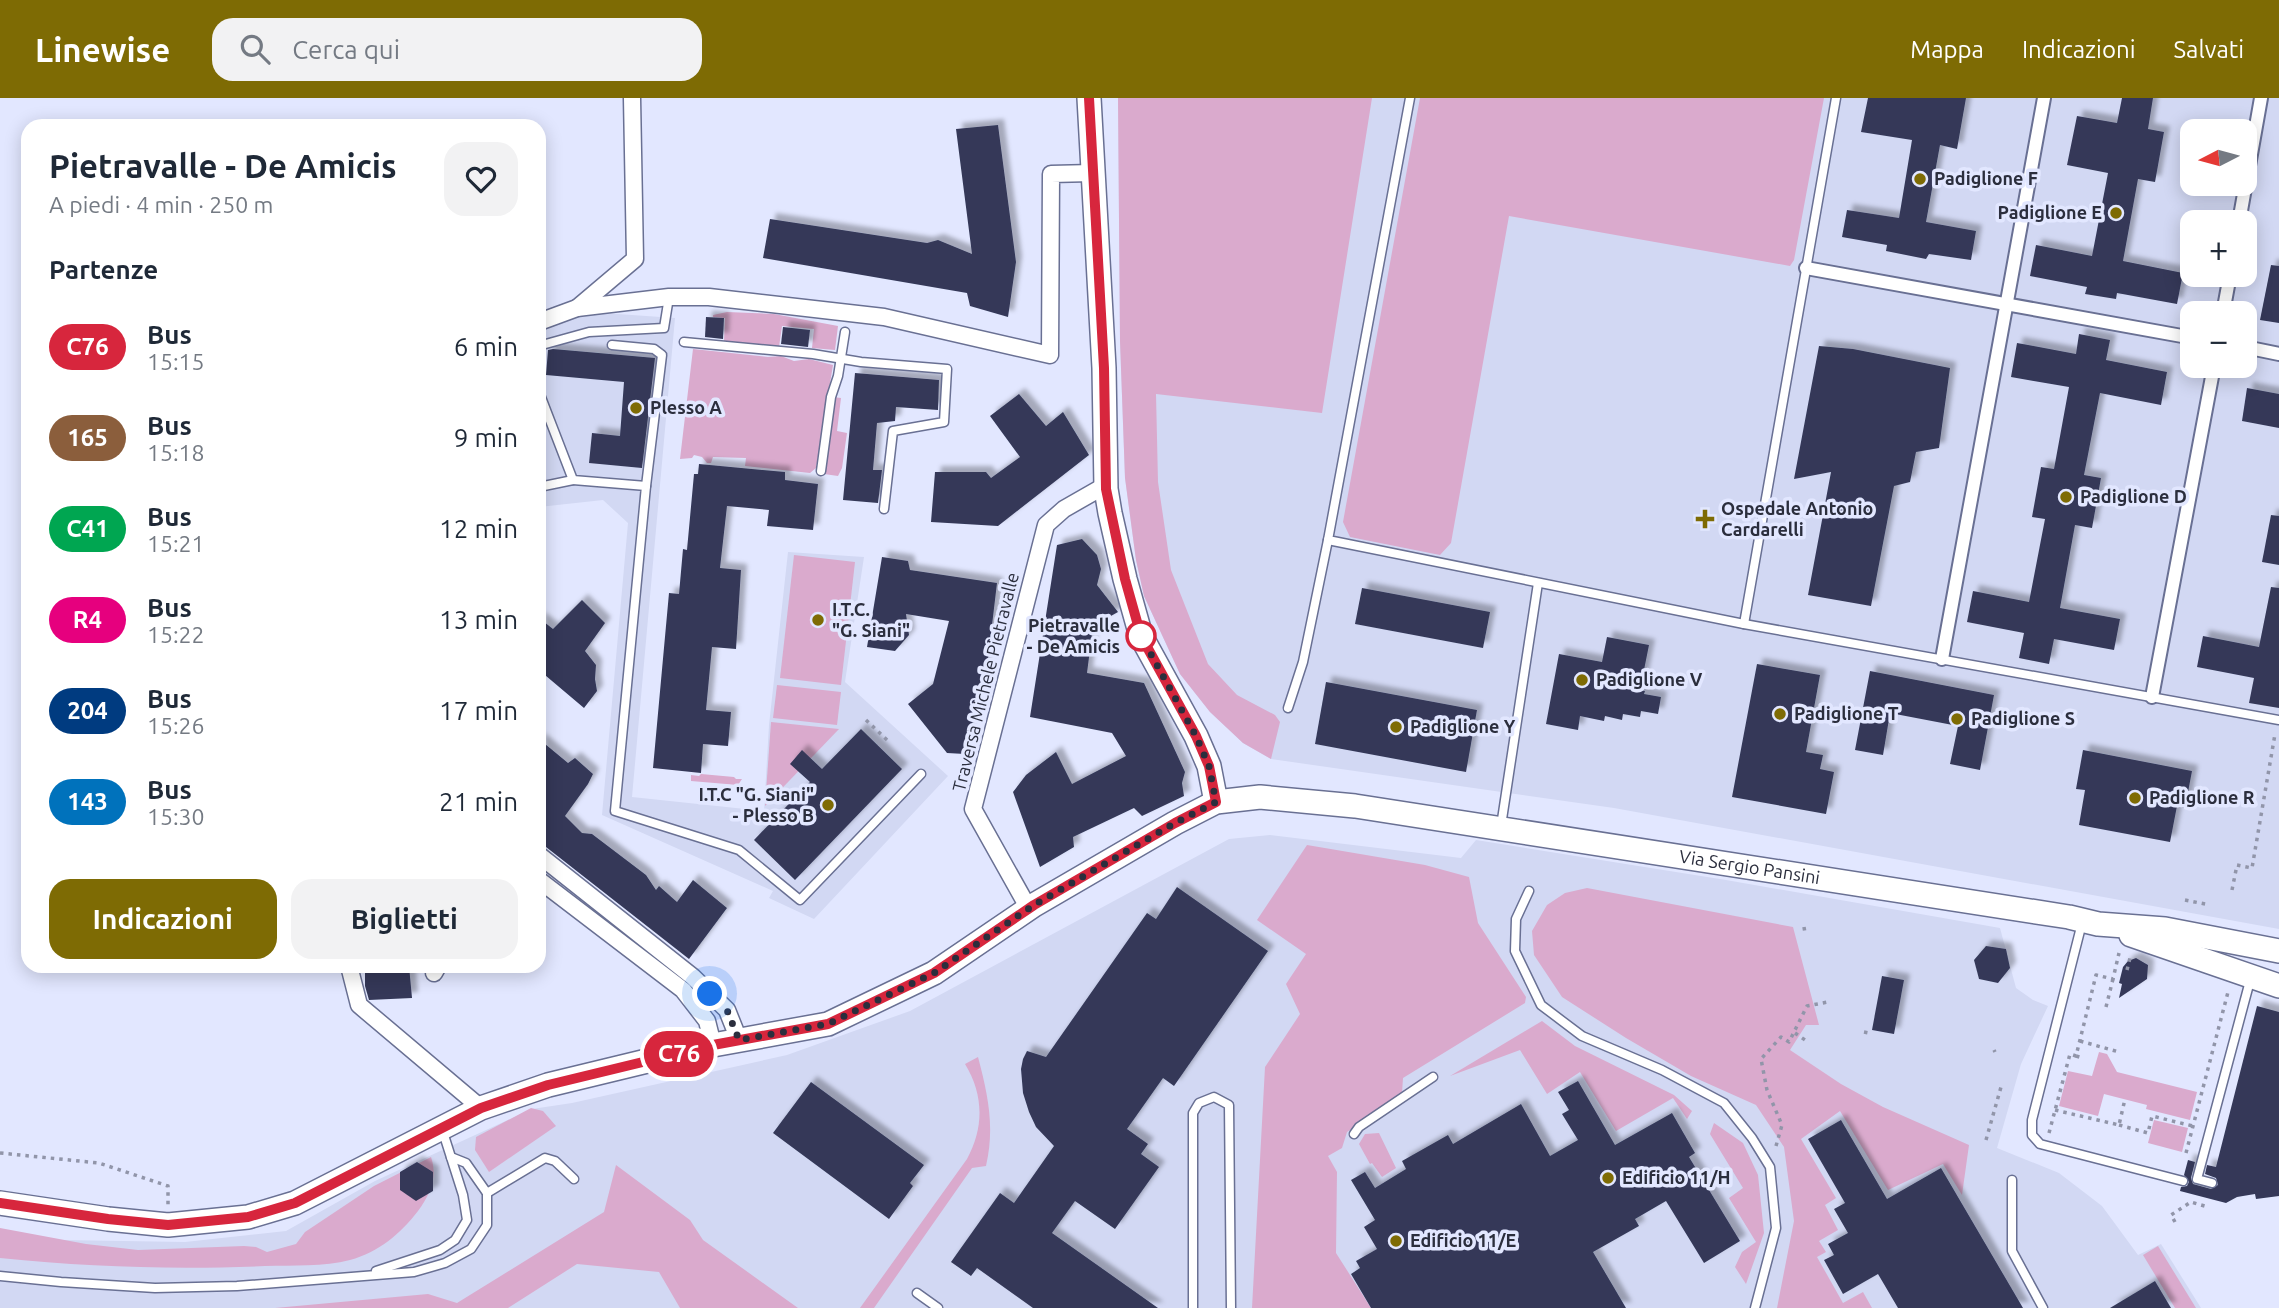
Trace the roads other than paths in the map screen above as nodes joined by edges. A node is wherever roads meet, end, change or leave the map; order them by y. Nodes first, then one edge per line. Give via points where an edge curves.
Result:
1 (632, 98) edge
2 (1410, 98) edge
3 (1836, 98) edge
4 (2044, 98) edge
5 (2261, 98) edge
6 (1085, 103) edge
7 (1092, 173) junction
8 (2241, 210) edge
9 (1806, 268) junction
10 (669, 297) junction
11 (2007, 304) junction
12 (577, 309) junction
13 (546, 319) edge
14 (845, 332) dead end
15 (2180, 336) edge
16 (684, 342) dead end
17 (546, 344) edge
18 (612, 345) dead end
19 (2257, 349) edge
20 (2279, 354) edge
21 (842, 359) junction
22 (2212, 378) edge
23 (546, 409) edge
24 (821, 471) dead end
25 (573, 480) junction
26 (546, 486) edge
27 (646, 486) junction
28 (1106, 487) junction
29 (884, 509) dead end
30 (1328, 540) junction
31 (1538, 583) junction
32 (1744, 624) junction
33 (1942, 659) junction
34 (2152, 697) junction
35 (1288, 708) dead end
36 (2278, 720) edge
37 (921, 774) dead end
38 (1216, 802) junction
39 (1501, 828) junction
40 (546, 861) edge
41 (546, 885) edge
42 (1529, 891) dead end
43 (1032, 907) junction
44 (2090, 922) junction
45 (2279, 951) edge
46 (351, 973) edge
47 (2251, 978) junction
48 (2279, 986) edge
49 (739, 1040) junction
50 (713, 1045) junction
51 (1433, 1077) dead end
52 (481, 1108) junction
53 (442, 1129) junction
54 (1354, 1134) dead end
55 (451, 1157) junction
56 (573, 1179) dead end
57 (2012, 1180) dead end
58 (2183, 1181) dead end
59 (2212, 1183) dead end
60 (487, 1193) junction
61 (0, 1203) edge
62 (363, 1275) junction
63 (0, 1276) edge
64 (917, 1293) dead end
65 (1758, 1305) edge
66 (938, 1308) edge
67 (1193, 1308) edge
68 (1231, 1308) edge
69 (2043, 1308) edge

1 - 12 street via 635,259
2 - 30 lane
3 - 9 lane
4 - 11 street
5 - 8 street
6 - 7 main road
7 - 10 street via 1051,174 1050,355 884,317 709,297
7 - 28 main road
9 - 11 street
9 - 32 lane
10 - 12 street
10 - 17 lane via 664,328 589,332
11 - 15 street
11 - 33 street
12 - 13 street
14 - 21 lane
16 - 21 lane
18 - 27 lane via 654,349 662,355
19 - 20 street
21 - 24 lane via 831,397
21 - 29 lane via 947,369 944,422 894,432
22 - 34 street
23 - 25 lane
25 - 26 lane
25 - 27 lane
27 - 37 lane via 614,811 739,850 800,900
28 - 38 main road via 1141,636 1196,736 1209,766
28 - 43 street, Traversa Michele Pietravalle via 1049,527 979,808
30 - 31 lane
30 - 35 lane via 1303,662
31 - 32 lane
31 - 39 lane
32 - 33 lane
33 - 34 lane
34 - 36 lane
38 - 39 main road, Via Sergio Pansini via 1274,798
38 - 43 main road
39 - 44 main road, Via Sergio Pansini
40 - 49 street via 692,977 727,1010
41 - 50 street via 683,990 707,1021
42 - 65 lane via 1516,919 1515,951 1541,1005 1582,1036 1724,1102 1770,1167 1776,1228
43 - 49 main road via 934,973 828,1024
44 - 45 main road, Via Sergio Pansini via 2165,929
44 - 47 main road
44 - 58 lane via 2031,1128 2035,1140
46 - 52 street via 359,1005
47 - 48 main road
47 - 59 lane via 2197,1179
49 - 50 main road
50 - 52 main road via 548,1085
51 - 54 lane
52 - 53 main road
53 - 55 lane
53 - 61 main road via 295,1203 248,1217 168,1225
55 - 60 lane via 466,1164
55 - 62 lane via 467,1220 455,1240 440,1251
56 - 60 lane via 555,1161 545,1158
57 - 69 lane via 2012,1251
60 - 62 lane via 486,1225 471,1249 414,1272
62 - 63 lane via 155,1287
64 - 66 lane
67 - 68 lane via 1193,1113 1199,1103 1214,1097 1229,1105

